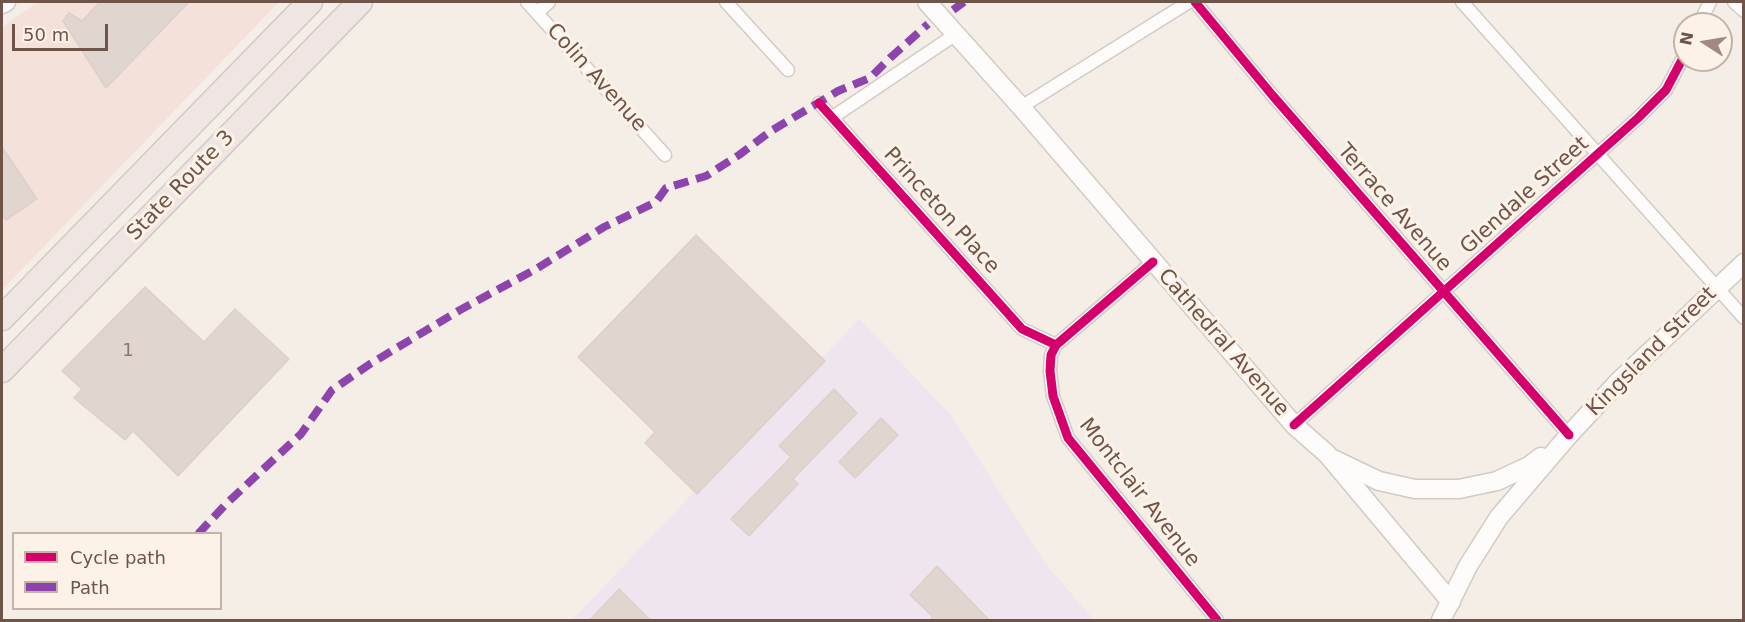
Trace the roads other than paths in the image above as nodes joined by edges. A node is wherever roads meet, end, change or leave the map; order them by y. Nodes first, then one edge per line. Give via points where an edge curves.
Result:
1 (6, 2) edge
2 (310, 2) edge
3 (360, 2) edge
4 (527, 2) edge
5 (549, 2) edge
6 (726, 2) edge
7 (927, 2) edge
8 (1189, 2) edge
9 (1195, 2) edge
10 (1462, 2) edge
11 (1734, 2) edge
12 (2, 4) edge
13 (1743, 11) edge
14 (537, 13) junction
15 (956, 34) junction
16 (788, 70) dead end
17 (1676, 72) edge
18 (819, 103) dead end
19 (1021, 107) junction
20 (833, 117) junction
21 (1598, 154) junction
22 (665, 155) dead end
23 (1153, 262) junction
24 (1743, 262) edge
25 (1718, 287) junction
26 (1444, 292) junction
27 (2, 318) edge
28 (1743, 318) edge
29 (1056, 345) junction
30 (2, 370) edge
31 (1294, 425) junction
32 (1569, 435) junction
33 (1327, 454) junction
34 (1450, 602) junction
35 (1217, 621) edge
36 (1441, 621) edge

1 - 12 main road
2 - 27 highway, State Route 3
3 - 30 highway, State Route 3
4 - 14 street, Colin Avenue
5 - 14 street
6 - 16 street
7 - 15 main road, Cathedral Avenue
8 - 19 street
9 - 26 street, Terrace Avenue
10 - 21 street
11 - 13 street
14 - 22 street, Colin Avenue
15 - 19 main road, Cathedral Avenue
15 - 20 street
17 - 21 street, Glendale Street via 1666,90
18 - 20 street, Princeton Place
19 - 23 main road, Cathedral Avenue
20 - 29 street, Princeton Place via 1022,329
21 - 25 street
21 - 26 street, Glendale Street
23 - 29 street
23 - 31 main road, Cathedral Avenue
24 - 25 main road, Kingsland Street
25 - 28 street
25 - 32 main road, Kingsland Street via 1619,381
26 - 31 street, Glendale Street
26 - 32 street, Terrace Avenue
29 - 35 street, Montclair Avenue via 1050,371 1053,396 1068,438
31 - 33 main road, Cathedral Avenue
32 - 33 main road via 1529,466 1497,481 1459,489 1415,489 1379,481
32 - 34 main road, Kingsland Street via 1499,517
33 - 34 main road, Cathedral Avenue
34 - 36 main road, Kingsland Street

